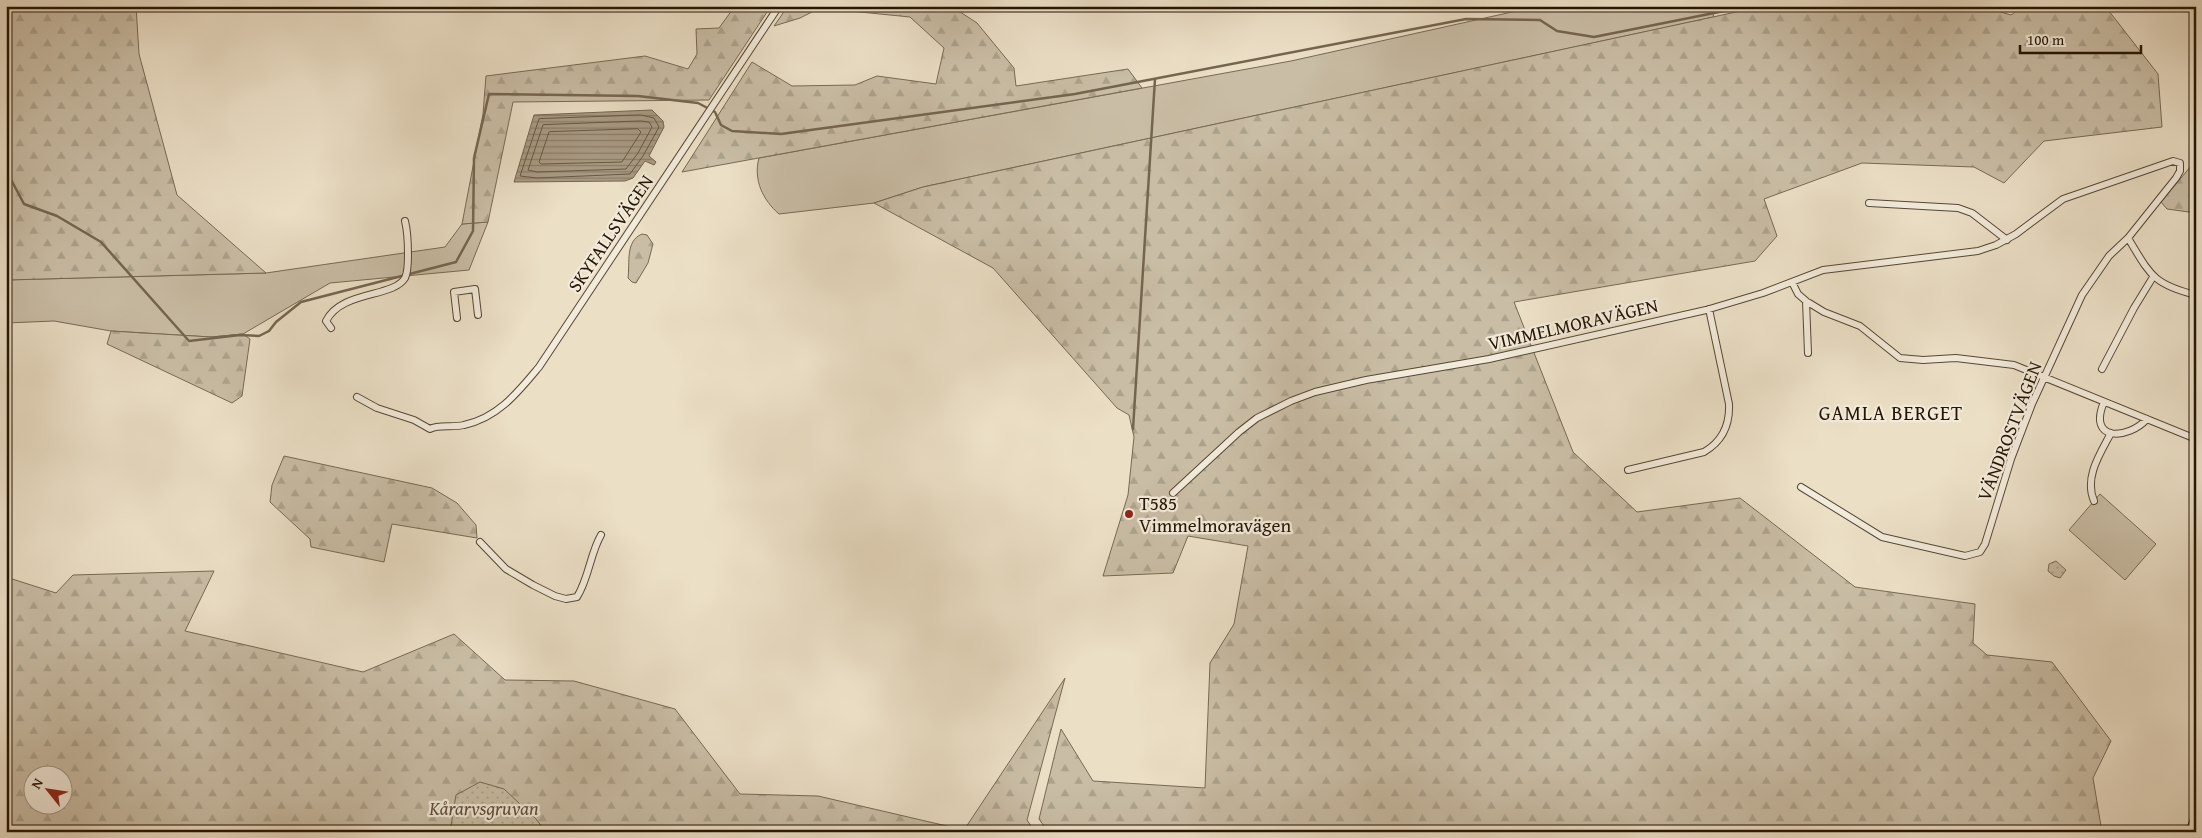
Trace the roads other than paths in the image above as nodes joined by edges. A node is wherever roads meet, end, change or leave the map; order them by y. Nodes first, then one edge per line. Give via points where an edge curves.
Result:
1 (779, 6) edge
2 (2180, 164) joint
3 (1869, 203) dead end
4 (405, 221) dead end
5 (2128, 238) junction
6 (2007, 240) junction
7 (2153, 277) junction
8 (1792, 282) junction
9 (2196, 295) edge
10 (1806, 301) junction
11 (1709, 309) junction
12 (478, 315) dead end
13 (457, 318) dead end
14 (332, 328) dead end
15 (1808, 353) dead end
16 (2102, 369) dead end
17 (2044, 378) junction
18 (357, 397) dead end
19 (2104, 402) junction
20 (2147, 419) junction
21 (2111, 433) junction
22 (2196, 439) edge
23 (1628, 470) dead end
24 (1801, 487) dead end
25 (1173, 493) dead end
26 (2094, 501) dead end
27 (601, 534) dead end
28 (480, 542) dead end
29 (2196, 817) edge
30 (2190, 832) edge

1 - 18 street, SKYFALLSVÄGEN via 534,373 506,405 463,426 430,429
2 - 5 street, VÄNDROSTVÄGEN via 2180,171
2 - 6 street, VIMMELMORAVÄGEN via 2173,161 2063,198
3 - 6 street via 1958,208 1972,213
4 - 14 street via 408,264 403,280 339,307 326,321
5 - 7 street
5 - 17 street, VÄNDROSTVÄGEN via 2109,256 2082,295
6 - 8 street, VIMMELMORAVÄGEN via 1990,248 1959,254 1823,270
7 - 9 street
7 - 16 street
8 - 10 street
8 - 11 street, VIMMELMORAVÄGEN
10 - 15 street
10 - 17 street via 1860,326 1900,358 1956,358 2009,363
11 - 23 street via 1729,404 1729,420 1723,435 1704,452
11 - 25 street, VIMMELMORAVÄGEN via 1489,359 1315,392 1257,418
12 - 13 street via 475,289 454,292
17 - 19 street
17 - 24 street, VÄNDROSTVÄGEN via 2011,458 1985,544 1978,554 1965,556 1882,537
19 - 20 street
19 - 21 street via 2098,419 2100,427
20 - 21 street via 2135,429 2122,434
20 - 22 street
21 - 26 street via 2094,466 2090,483
27 - 28 street via 577,597 566,599 506,569
29 - 30 main road

